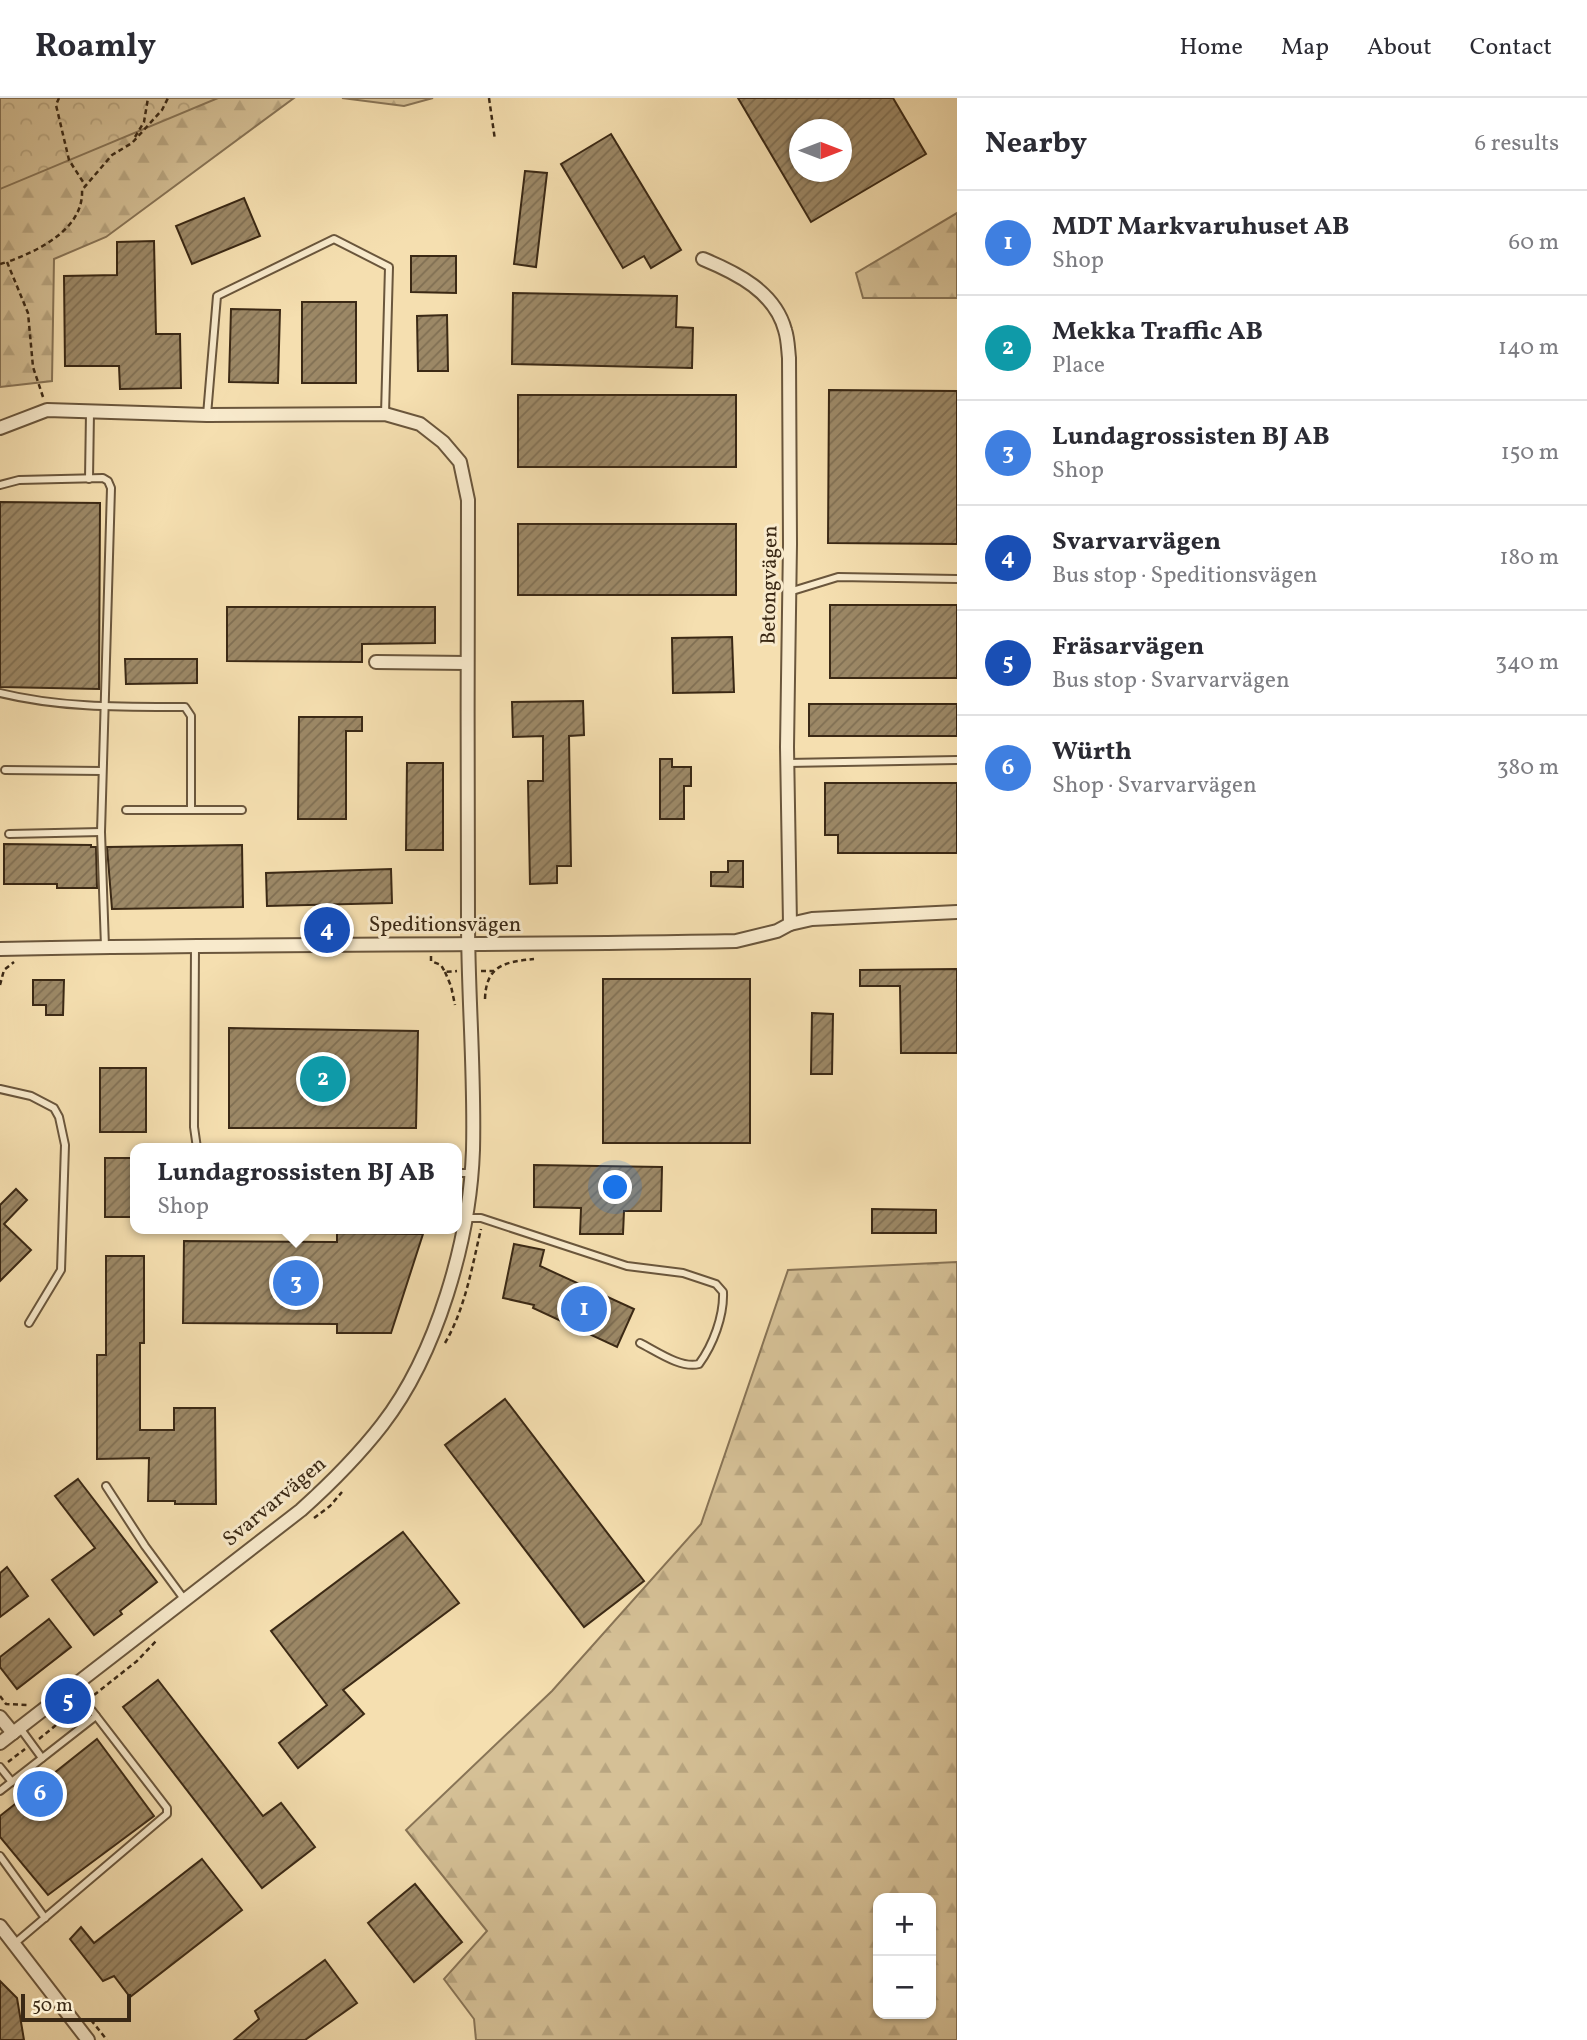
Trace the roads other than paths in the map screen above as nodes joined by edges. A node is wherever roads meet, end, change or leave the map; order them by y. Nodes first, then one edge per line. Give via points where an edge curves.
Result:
1 (704, 259) dead end
2 (90, 412) junction
3 (386, 414) junction
4 (207, 415) junction
5 (0, 428) edge
6 (89, 479) junction
7 (0, 485) edge
8 (957, 579) edge
9 (789, 592) junction
10 (376, 662) dead end
11 (467, 663) junction
12 (0, 693) edge
13 (104, 708) junction
14 (957, 760) edge
15 (787, 763) junction
16 (5, 770) dead end
17 (103, 771) junction
18 (126, 810) dead end
19 (191, 810) junction
20 (242, 810) dead end
21 (101, 832) junction
22 (9, 834) dead end
23 (957, 912) edge
24 (790, 924) junction
25 (468, 944) junction
26 (195, 945) junction
27 (105, 947) junction
28 (0, 949) edge
29 (0, 1089) edge
30 (196, 1143) edge
31 (462, 1173) edge
32 (471, 1173) junction
33 (467, 1218) junction
34 (29, 1323) dead end
35 (640, 1343) dead end
36 (106, 1486) dead end
37 (184, 1599) junction
38 (74, 1686) junction
39 (96, 1716) junction
40 (0, 1717) edge
41 (17, 1730) junction
42 (0, 1743) edge
43 (42, 1758) junction
44 (0, 1768) edge
45 (12, 1782) junction
46 (0, 1791) edge
47 (0, 1856) edge
48 (45, 1918) junction
49 (0, 1926) edge
50 (14, 1944) junction
51 (88, 2040) edge

1 - 9 street, Betongvägen via 759,290 777,311 785,330 789,358
2 - 4 street, Svarvarvägen
2 - 5 street, Svarvarvägen via 47,410
2 - 6 lane
3 - 4 street, Svarvarvägen
3 - 4 lane via 389,267 334,239 217,296
3 - 11 street, Svarvarvägen via 420,424 460,462 468,500
6 - 7 lane via 19,480
6 - 13 lane via 103,478 111,488
8 - 9 lane via 838,577
9 - 15 street, Betongvägen
10 - 11 street
11 - 25 street, Svarvarvägen
12 - 13 lane
13 - 17 lane
13 - 19 lane via 189,709
14 - 15 lane
15 - 24 street, Betongvägen
16 - 17 lane
17 - 21 lane
18 - 19 lane
19 - 20 lane
21 - 22 lane
21 - 27 lane
23 - 24 street
24 - 25 street, Speditionsvägen via 736,941
25 - 26 street, Speditionsvägen
25 - 32 street, Svarvarvägen
26 - 27 street, Speditionsvägen
26 - 30 lane
27 - 28 street, Speditionsvägen
29 - 34 lane via 31,1096 54,1108 63,1131 61,1270
31 - 32 lane
32 - 33 street, Svarvarvägen
33 - 35 lane via 627,1266 683,1273 716,1284 723,1292 715,1334 699,1364 692,1366
33 - 37 street, Svarvarvägen via 436,1324 384,1423 320,1493
36 - 37 lane
37 - 38 street, Svarvarvägen
38 - 39 lane
38 - 41 street, Svarvarvägen
39 - 43 lane
39 - 48 lane via 167,1808 167,1814
40 - 41 street
41 - 42 street, Svarvarvägen
41 - 43 lane
43 - 45 lane
44 - 45 lane
45 - 46 lane
47 - 48 lane
48 - 50 lane
49 - 50 street
50 - 51 street

